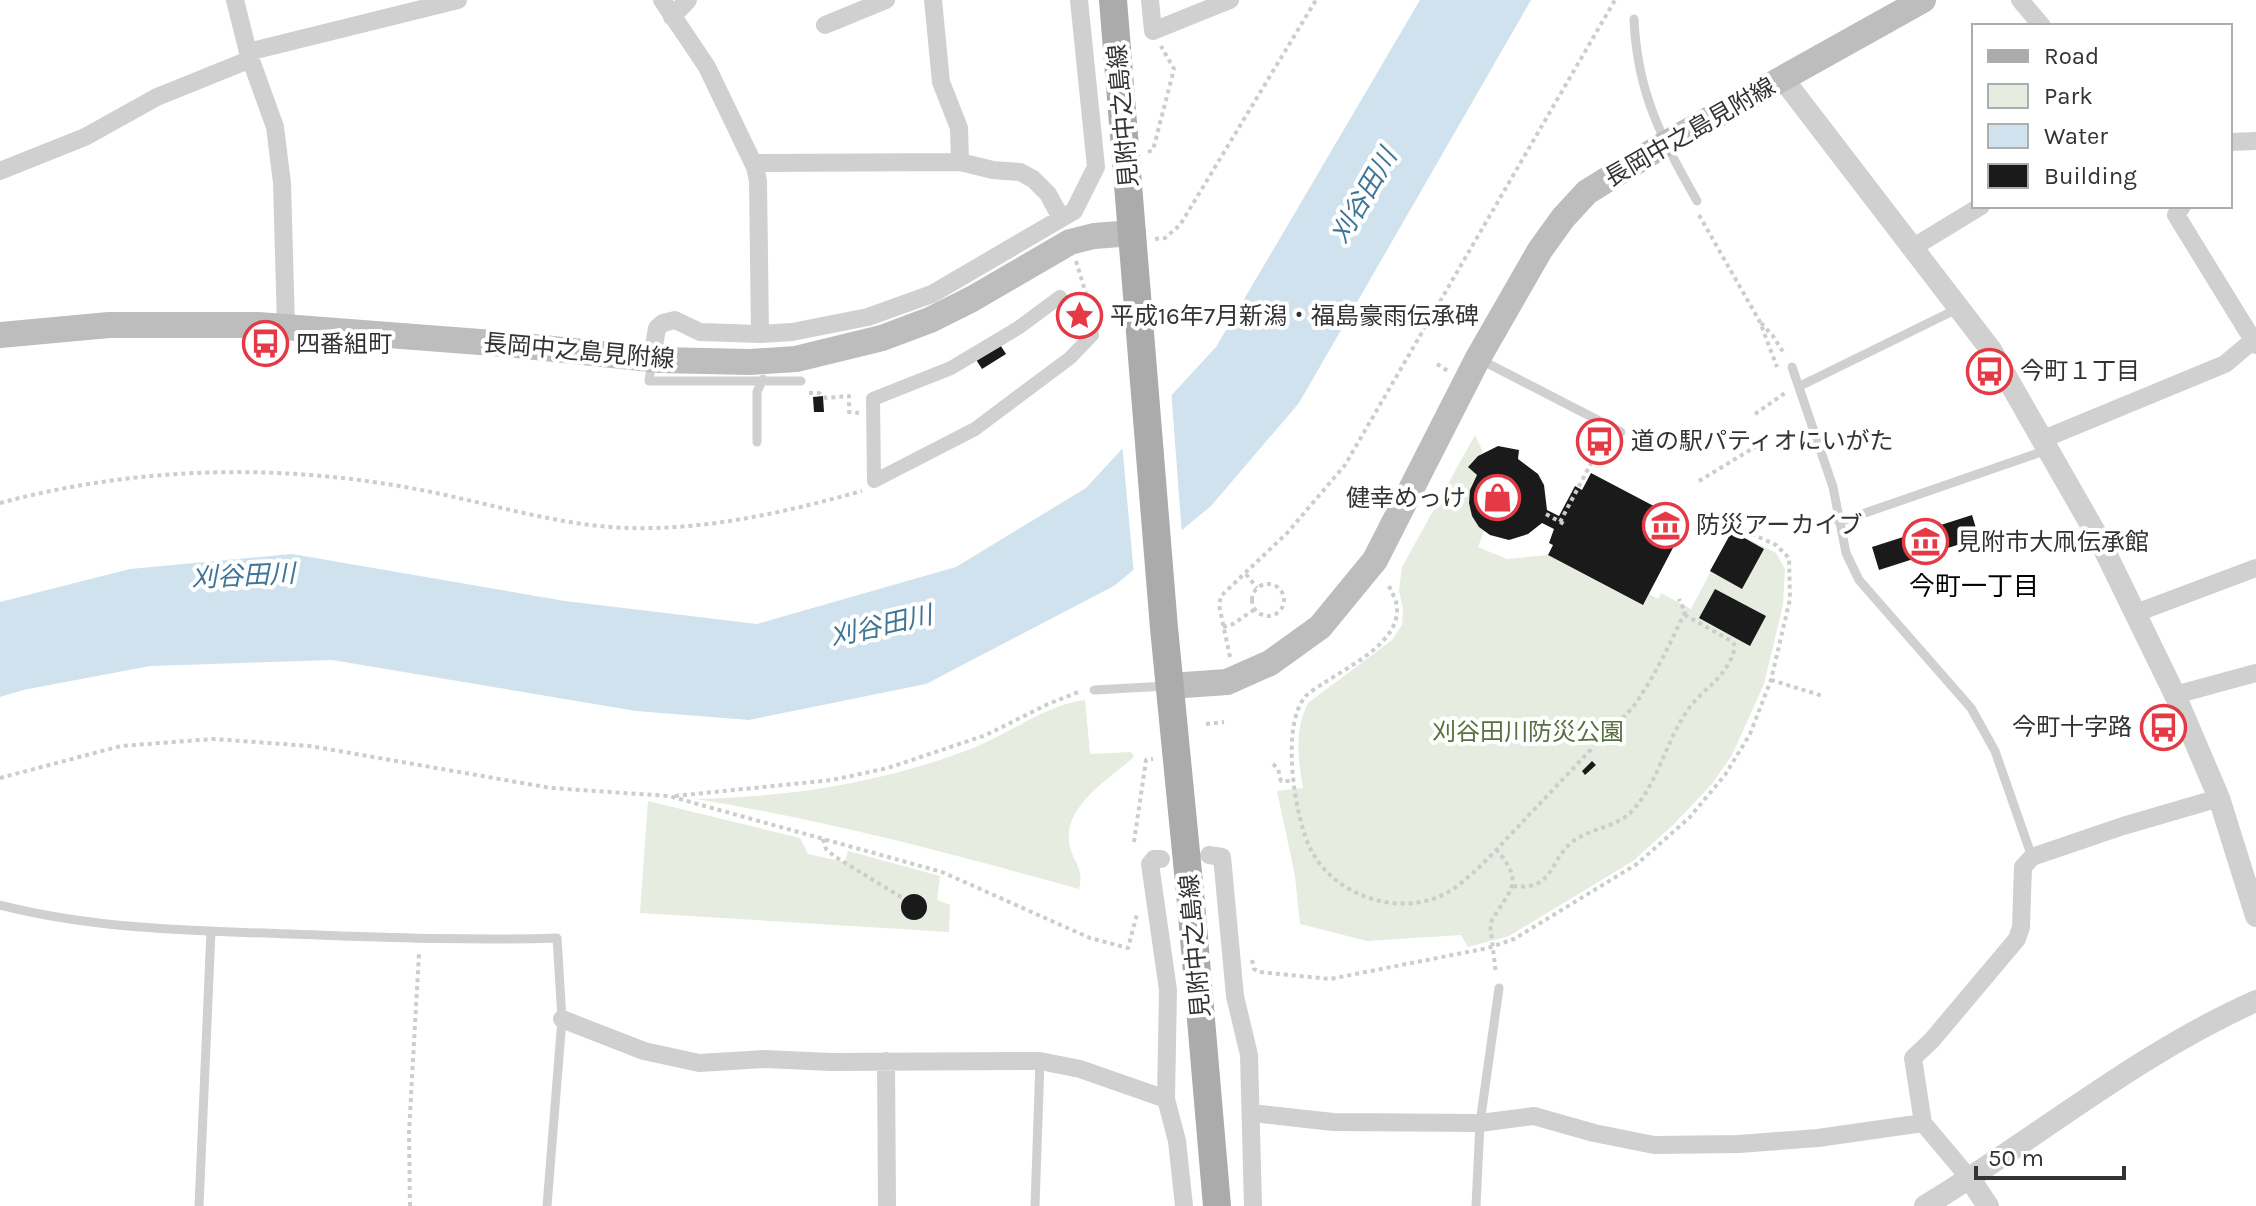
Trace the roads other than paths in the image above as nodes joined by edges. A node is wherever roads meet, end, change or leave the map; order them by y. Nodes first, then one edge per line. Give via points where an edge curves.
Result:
1 (235, 0) edge
2 (458, 0) edge
3 (662, 0) edge
4 (688, 0) edge
5 (886, 0) edge
6 (933, 0) edge
7 (1079, 0) edge
8 (1113, 0) edge
9 (1150, 0) edge
10 (1230, 0) edge
11 (1923, 0) edge
12 (2020, 0) edge
13 (672, 17) junction
14 (1634, 19) dead end
15 (2040, 24) edge
16 (825, 25) dead end
17 (250, 56) junction
18 (1783, 79) junction
19 (2256, 141) edge
20 (2232, 142) edge
21 (1665, 144) junction
22 (960, 162) junction
23 (754, 163) junction
24 (0, 171) edge
25 (1697, 201) road end
26 (1978, 208) edge
27 (2181, 208) edge
28 (1061, 218) junction
29 (1144, 236) junction
30 (1912, 248) junction
31 (1959, 308) junction
32 (286, 326) junction
33 (760, 334) junction
34 (0, 335) edge
35 (2255, 341) edge
36 (1478, 358) junction
37 (652, 359) junction
38 (1792, 367) road end
39 (763, 371) junction
40 (1800, 386) junction
41 (801, 387) road end
42 (873, 415) joint
43 (1621, 432) dead end
44 (757, 442) dead end
45 (2044, 445) junction
46 (1839, 522) junction
47 (2256, 568) edge
48 (2136, 613) junction
49 (2256, 673) edge
50 (1170, 686) junction
51 (1094, 690) road end
52 (2175, 695) junction
53 (2219, 798) junction
54 (1209, 855) dead end
55 (2032, 857) junction
56 (1161, 859) dead end
57 (0, 905) edge
58 (2256, 916) edge
59 (211, 931) junction
60 (1499, 988) road end
61 (2256, 1001) edge
62 (562, 1019) junction
63 (886, 1061) junction
64 (1040, 1061) junction
65 (1166, 1099) junction
66 (1252, 1113) junction
67 (1480, 1123) junction
68 (1923, 1123) junction
69 (1970, 1179) junction
70 (199, 1206) edge
71 (547, 1206) edge
72 (887, 1206) edge
73 (1035, 1206) edge
74 (1184, 1206) edge
75 (1217, 1206) edge
76 (1253, 1206) edge
77 (1476, 1206) edge
78 (1925, 1206) edge
79 (1988, 1206) edge

1 - 17 street
2 - 17 street
3 - 13 street
4 - 13 street
5 - 16 street
6 - 22 street via 941,82 959,128
7 - 28 street via 1087,38 1096,167 1074,211
8 - 29 main road, 見附中之島線
9 - 10 street via 1148,32
11 - 18 main road, 長岡中之島見附線
12 - 15 street
13 - 23 street via 707,67
14 - 21 lane via 1645,94
17 - 24 street via 157,97 85,137
17 - 32 street via 277,141
18 - 21 main road, 長岡中之島見附線
18 - 30 street
19 - 20 street
21 - 25 lane
21 - 36 main road, 長岡中之島見附線 via 1587,192 1563,218
22 - 23 street
22 - 28 street via 1033,179
23 - 33 street
26 - 30 street
27 - 35 street via 2176,215
28 - 33 street via 914,302 868,317
29 - 39 main road, 長岡中之島見附線 via 1094,236 1070,242 930,320
29 - 50 main road, 見附中之島線 via 1138,284
30 - 31 street
31 - 40 lane
31 - 45 street via 1991,350
32 - 34 main road, 長岡中之島見附線 via 109,325
32 - 37 main road, 長岡中之島見附線
33 - 37 street via 700,332 675,320 657,328
35 - 45 street via 2225,364
36 - 43 lane
36 - 50 main road, 長岡中之島見附線 via 1375,560 1320,627 1246,674 1210,685
37 - 39 main road, 長岡中之島見附線
38 - 40 lane
39 - 41 lane
39 - 44 lane via 757,392
40 - 46 lane
42 - 42 street via 873,399 951,368 1060,297 1077,326 1089,322 1092,335 1070,358 975,429 874,481
45 - 46 lane
45 - 48 street
46 - 55 lane via 1859,580 1971,708 1995,751
47 - 48 street
48 - 52 street
49 - 52 street
50 - 51 lane
50 - 75 main road, 見附中之島線
52 - 53 street
53 - 55 street
53 - 58 street
54 - 66 street via 1222,857
55 - 68 street via 2023,867 2017,939 1913,1058
56 - 65 street via 1150,864 1168,990
57 - 59 lane via 48,917
59 - 62 lane via 557,938
59 - 70 lane
60 - 67 lane
61 - 69 street via 2207,1023 2124,1073
62 - 63 street via 644,1051 699,1063
62 - 71 lane
63 - 64 street
63 - 72 street
64 - 65 street
64 - 73 lane
65 - 74 street
66 - 67 street via 1333,1122
66 - 76 street
67 - 68 street via 1534,1116 1654,1145 1818,1138
67 - 77 lane
68 - 69 street
69 - 78 street
69 - 79 street

